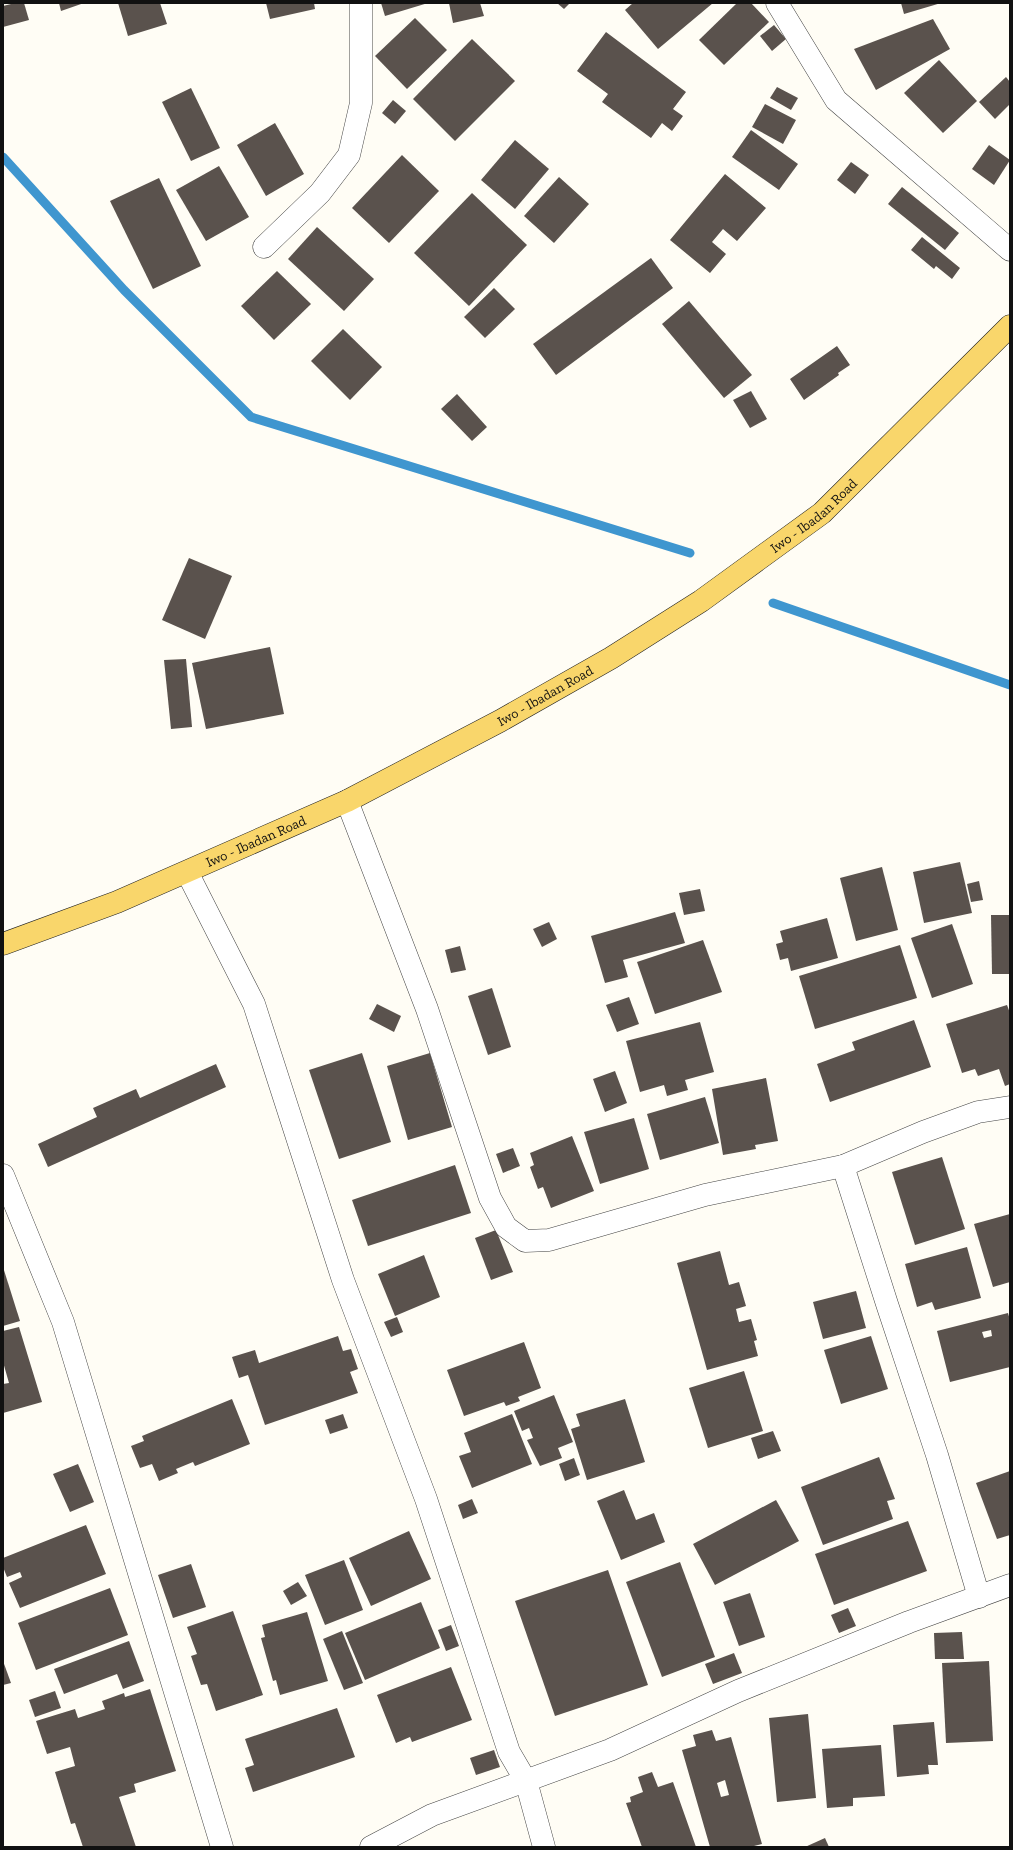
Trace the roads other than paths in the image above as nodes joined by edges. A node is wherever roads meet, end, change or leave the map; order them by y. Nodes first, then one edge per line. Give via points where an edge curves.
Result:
1 (361, 3) edge
2 (777, 3) edge
3 (264, 247) dead end
4 (1010, 250) edge
5 (1010, 326) edge
6 (347, 801) junction
7 (187, 872) junction
8 (3, 944) edge
9 (1010, 1107) edge
10 (844, 1166) junction
11 (3, 1175) edge
12 (1010, 1585) edge
13 (979, 1597) junction
14 (526, 1782) junction
15 (222, 1847) edge
16 (371, 1847) edge
17 (544, 1847) edge

1 - 3 street via 361,103 349,155 320,193
2 - 4 street via 836,100
5 - 6 main road, Iwo - Ibadan Road via 822,513 701,601 611,658 500,721
6 - 7 main road, Iwo - Ibadan Road
6 - 10 street via 427,1009 490,1198 506,1228 525,1241 548,1240 705,1195
7 - 8 main road, Iwo - Ibadan Road via 117,902
7 - 14 street via 254,1004 343,1280 426,1499 509,1752
9 - 10 street via 978,1112
10 - 13 street via 938,1455
11 - 15 street via 63,1322
12 - 13 street
13 - 14 street via 752,1685 610,1750
14 - 16 street via 432,1815
14 - 17 street

